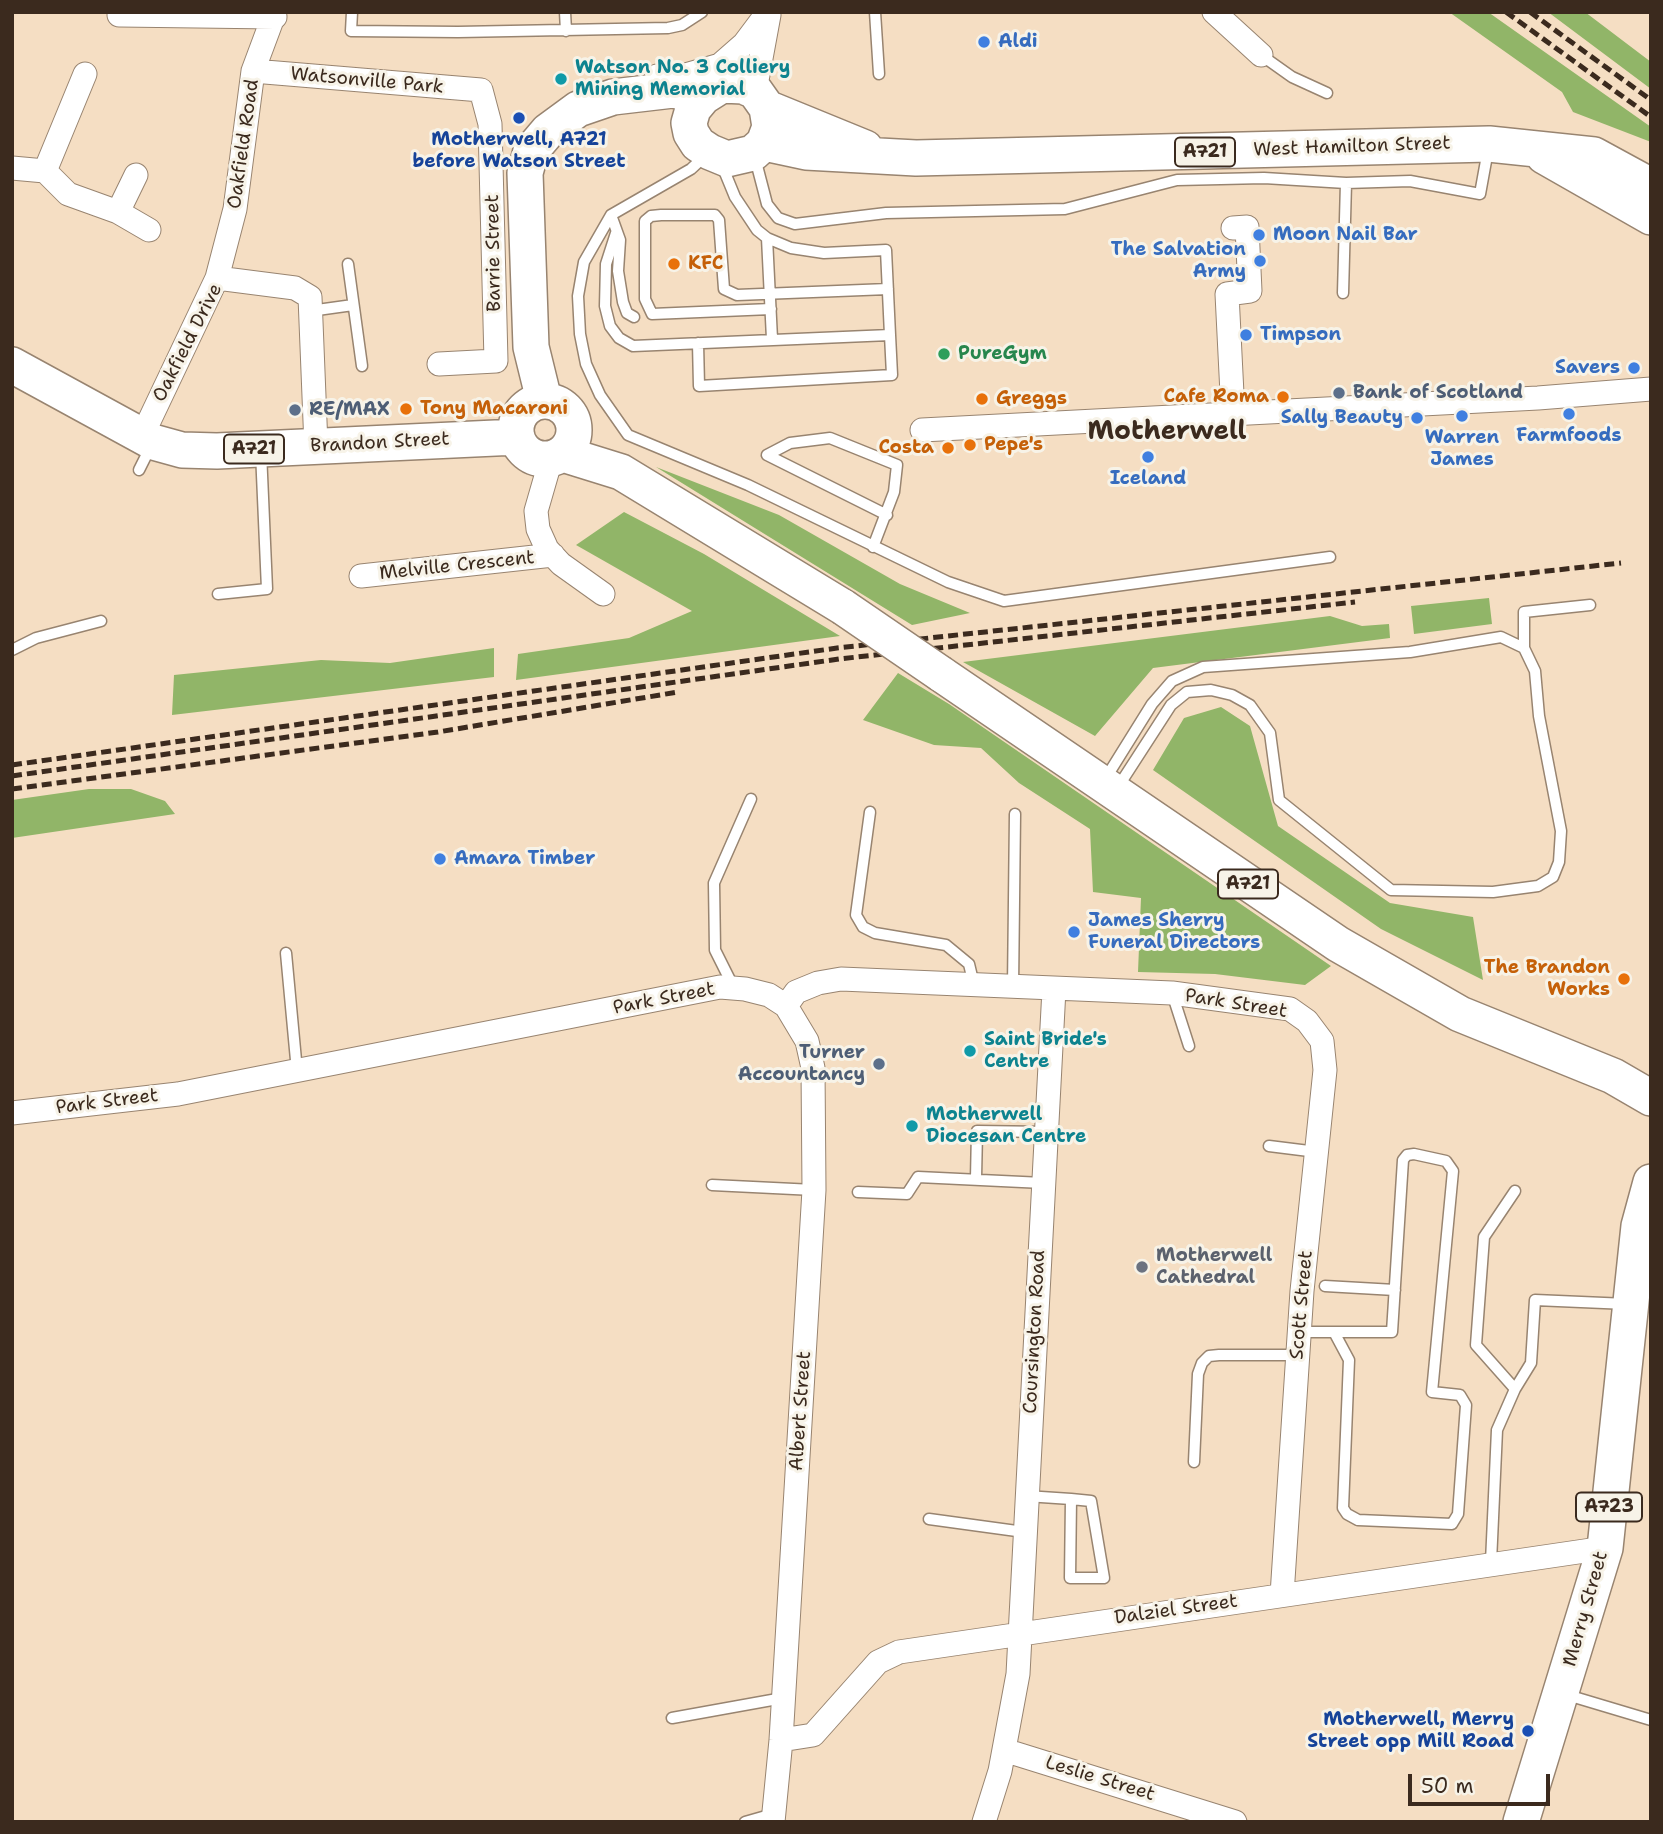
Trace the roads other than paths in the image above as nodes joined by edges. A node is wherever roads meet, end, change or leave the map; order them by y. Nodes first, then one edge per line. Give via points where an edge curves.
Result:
1 (352, 12) edge
2 (565, 12) edge
3 (702, 12) edge
4 (769, 12) edge
5 (875, 12) edge
6 (1214, 12) edge
7 (119, 15) dead end
8 (275, 15) edge
9 (566, 31) junction
10 (1261, 55) joint
11 (253, 71) junction
12 (85, 74) dead end
13 (879, 74) dead end
14 (481, 90) joint
15 (1327, 93) dead end
16 (627, 96) junction
17 (761, 99) junction
18 (696, 110) junction
19 (1489, 144) junction
20 (1525, 146) junction
21 (759, 148) junction
22 (714, 154) junction
23 (884, 157) junction
24 (12, 168) edge
25 (45, 171) junction
26 (136, 175) dead end
27 (1346, 183) junction
28 (1651, 186) edge
29 (118, 212) junction
30 (611, 215) junction
31 (1651, 217) edge
32 (1233, 228) dead end
33 (149, 230) dead end
34 (616, 233) junction
35 (767, 238) junction
36 (348, 264) dead end
37 (217, 278) junction
38 (888, 289) junction
39 (771, 293) junction
40 (1343, 293) dead end
41 (353, 305) junction
42 (771, 309) junction
43 (310, 311) junction
44 (634, 317) dead end
45 (890, 335) junction
46 (772, 339) junction
47 (698, 343) junction
48 (439, 364) dead end
49 (12, 365) edge
50 (362, 366) dead end
51 (1651, 389) edge
52 (558, 408) junction
53 (1233, 414) junction
54 (922, 430) dead end
55 (517, 437) junction
56 (316, 446) junction
57 (145, 449) junction
58 (261, 449) junction
59 (557, 456) junction
60 (621, 472) junction
61 (887, 515) junction
62 (873, 547) junction
63 (553, 555) junction
64 (1330, 557) dead end
65 (361, 576) dead end
66 (218, 594) dead end
67 (603, 594) dead end
68 (1590, 605) dead end
69 (101, 621) dead end
70 (1524, 648) junction
71 (12, 650) edge
72 (1109, 788) junction
73 (751, 799) dead end
74 (870, 812) dead end
75 (1015, 814) dead end
76 (286, 953) dead end
77 (974, 985) junction
78 (1013, 987) junction
79 (734, 988) junction
80 (1054, 989) junction
81 (1172, 993) junction
82 (786, 1006) junction
83 (1307, 1021) joint
84 (1189, 1046) dead end
85 (297, 1070) junction
86 (1613, 1076) junction
87 (1651, 1098) edge
88 (12, 1113) edge
89 (1651, 1127) edge
90 (1047, 1132) junction
91 (1269, 1146) dead end
92 (1317, 1152) junction
93 (976, 1178) junction
94 (1043, 1182) junction
95 (1651, 1182) edge
96 (712, 1185) dead end
97 (814, 1190) junction
98 (1515, 1191) dead end
99 (858, 1192) dead end
100 (1325, 1286) dead end
101 (1395, 1290) junction
102 (1629, 1304) junction
103 (1334, 1332) junction
104 (1299, 1343) junction
105 (1515, 1389) junction
106 (1194, 1462) dead end
107 (1026, 1496) junction
108 (1071, 1499) junction
109 (929, 1519) dead end
110 (1024, 1532) junction
111 (1605, 1548) junction
112 (1491, 1562) junction
113 (1282, 1595) junction
114 (1021, 1632) junction
115 (1561, 1693) junction
116 (783, 1698) junction
117 (672, 1718) dead end
118 (1651, 1720) edge
119 (780, 1740) junction
120 (1004, 1750) junction
121 (773, 1818) edge
122 (745, 1822) edge
123 (984, 1822) edge
124 (1235, 1822) edge
125 (1521, 1822) edge

1 - 9 lane via 351,30
2 - 9 lane
3 - 9 lane via 668,29
4 - 16 street via 720,65 682,76 652,76
4 - 17 street
5 - 13 lane
6 - 10 street
7 - 8 street
8 - 11 street, Oakfield Road
10 - 15 lane via 1292,77
11 - 14 street, Watsonville Park
11 - 37 street, Oakfield Road via 235,209
12 - 25 street
14 - 48 street, Barrie Street via 490,124 496,361
16 - 18 main road
16 - 52 main road, A721 via 579,109 548,131 531,151 525,173 531,347
17 - 18 main road, A721 via 743,86 722,85
17 - 21 main road via 770,127
17 - 23 main road, West Hamilton Street / A721 via 792,120 827,130
18 - 22 main road via 698,144
19 - 20 main road, West Hamilton Street / A721
19 - 23 main road, West Hamilton Street / A721
19 - 27 lane via 1480,194 1410,181
20 - 28 main road, West Hamilton Street / A721 via 1594,155
20 - 31 main road, West Hamilton Street / A721
21 - 22 main road, A721 via 727,159
21 - 23 main road, West Hamilton Street / A721
21 - 27 lane via 767,204 786,223 887,213 1065,209 1177,180 1264,178
22 - 30 lane
22 - 35 lane via 735,197
24 - 25 street
25 - 29 street via 68,194
26 - 29 street
27 - 40 lane
29 - 33 street
30 - 34 lane
30 - 62 lane via 584,262 578,296 580,334 586,365 600,395 628,435 748,485
32 - 53 street via 1247,228 1250,291 1227,294
34 - 44 lane via 623,302
34 - 47 lane via 604,289 610,326 618,338 634,346
35 - 38 lane via 791,248 824,253 886,250
35 - 39 lane
36 - 41 lane
37 - 43 street, Oakfield Drive via 295,288 310,298
37 - 57 street, Oakfield Drive
38 - 39 lane
38 - 45 lane
39 - 42 lane
39 - 42 lane via 737,295 724,289 719,220 712,213 651,216 645,221 649,312
41 - 43 lane
41 - 50 lane
42 - 46 lane
43 - 56 street
45 - 46 lane
45 - 47 lane via 892,375 699,386
46 - 47 lane
49 - 57 main road, Brandon Street / A721
51 - 53 street
52 - 55 main road via 524,410 518,418
52 - 59 main road, A721 via 574,438
52 - 60 main road, A721
53 - 54 street
55 - 56 main road, Brandon Street / A721
55 - 59 main road, A721 via 531,456
56 - 58 main road, Brandon Street / A721
57 - 58 main road, Brandon Street / A721
58 - 66 lane via 267,589
59 - 60 main road, A721
59 - 63 street via 536,511 538,529
60 - 72 main road, A721, bridge via 843,607
61 - 61 lane via 791,467 767,456 790,443 830,438 897,466
61 - 62 lane
62 - 64 lane via 948,582 1004,601
63 - 65 street, Melville Crescent
63 - 67 street
68 - 70 lane via 1524,612
69 - 71 lane via 36,638
70 - 72 lane via 1501,638 1410,652 1203,667 1172,681 1159,696
70 - 72 lane via 1535,671 1561,831 1553,877 1538,886 1493,892 1391,890 1279,800 1270,733 1250,705 1211,690 1187,692 1171,705
72 - 86 main road, A721 via 1338,944 1460,1014
73 - 79 lane via 714,883 715,950
74 - 77 lane via 856,915 863,927 946,945 969,964
75 - 78 lane
76 - 85 lane
77 - 78 street, Park Street
77 - 82 street, Park Street via 841,979 796,992
78 - 80 street, Park Street
79 - 82 street, Park Street via 769,995
79 - 85 street, Park Street via 720,987
80 - 81 street, Park Street
80 - 90 street, Coursington Road
81 - 83 street, Park Street via 1290,1009
81 - 84 lane
82 - 97 street, Albert Street via 807,1041 814,1069
83 - 92 street, Scott Street via 1322,1041 1325,1070
85 - 88 street, Park Street via 178,1094
86 - 87 main road, A721
86 - 89 main road
90 - 93 lane via 977,1130
90 - 94 street, Coursington Road
91 - 92 lane
92 - 104 street, Scott Street
93 - 94 lane
93 - 99 lane via 918,1177 908,1194
94 - 107 street, Coursington Road
95 - 102 main road, Merry Street / A723 via 1639,1226
96 - 97 lane
97 - 116 street, Albert Street
98 - 105 lane via 1484,1237 1476,1346
100 - 101 lane
101 - 103 lane via 1394,1328 1389,1334
101 - 103 lane via 1403,1160 1414,1154 1446,1161 1453,1171 1432,1392 1455,1394 1465,1401 1458,1514 1452,1524 1351,1519 1343,1508 1349,1360
102 - 105 lane via 1535,1300 1531,1363
102 - 111 main road, Merry Street / A723
103 - 104 lane
104 - 106 lane via 1209,1356 1202,1363
104 - 113 street, Scott Street
105 - 112 lane via 1497,1430
107 - 108 lane
107 - 110 street, Coursington Road
108 - 108 lane via 1091,1501 1104,1578 1070,1578
109 - 110 lane
110 - 114 street, Coursington Road
111 - 112 street, Dalziel Street
111 - 115 main road, Merry Street / A723
112 - 113 street, Dalziel Street
113 - 114 street, Dalziel Street
114 - 119 street, Dalziel Street via 898,1651 878,1662 813,1735
114 - 120 street, Coursington Road
115 - 118 lane
115 - 125 main road, Merry Street / A723
116 - 117 lane
116 - 119 street, Albert Street
119 - 121 street, Albert Street
120 - 123 street, Coursington Road
120 - 124 street, Leslie Street
121 - 122 lane

